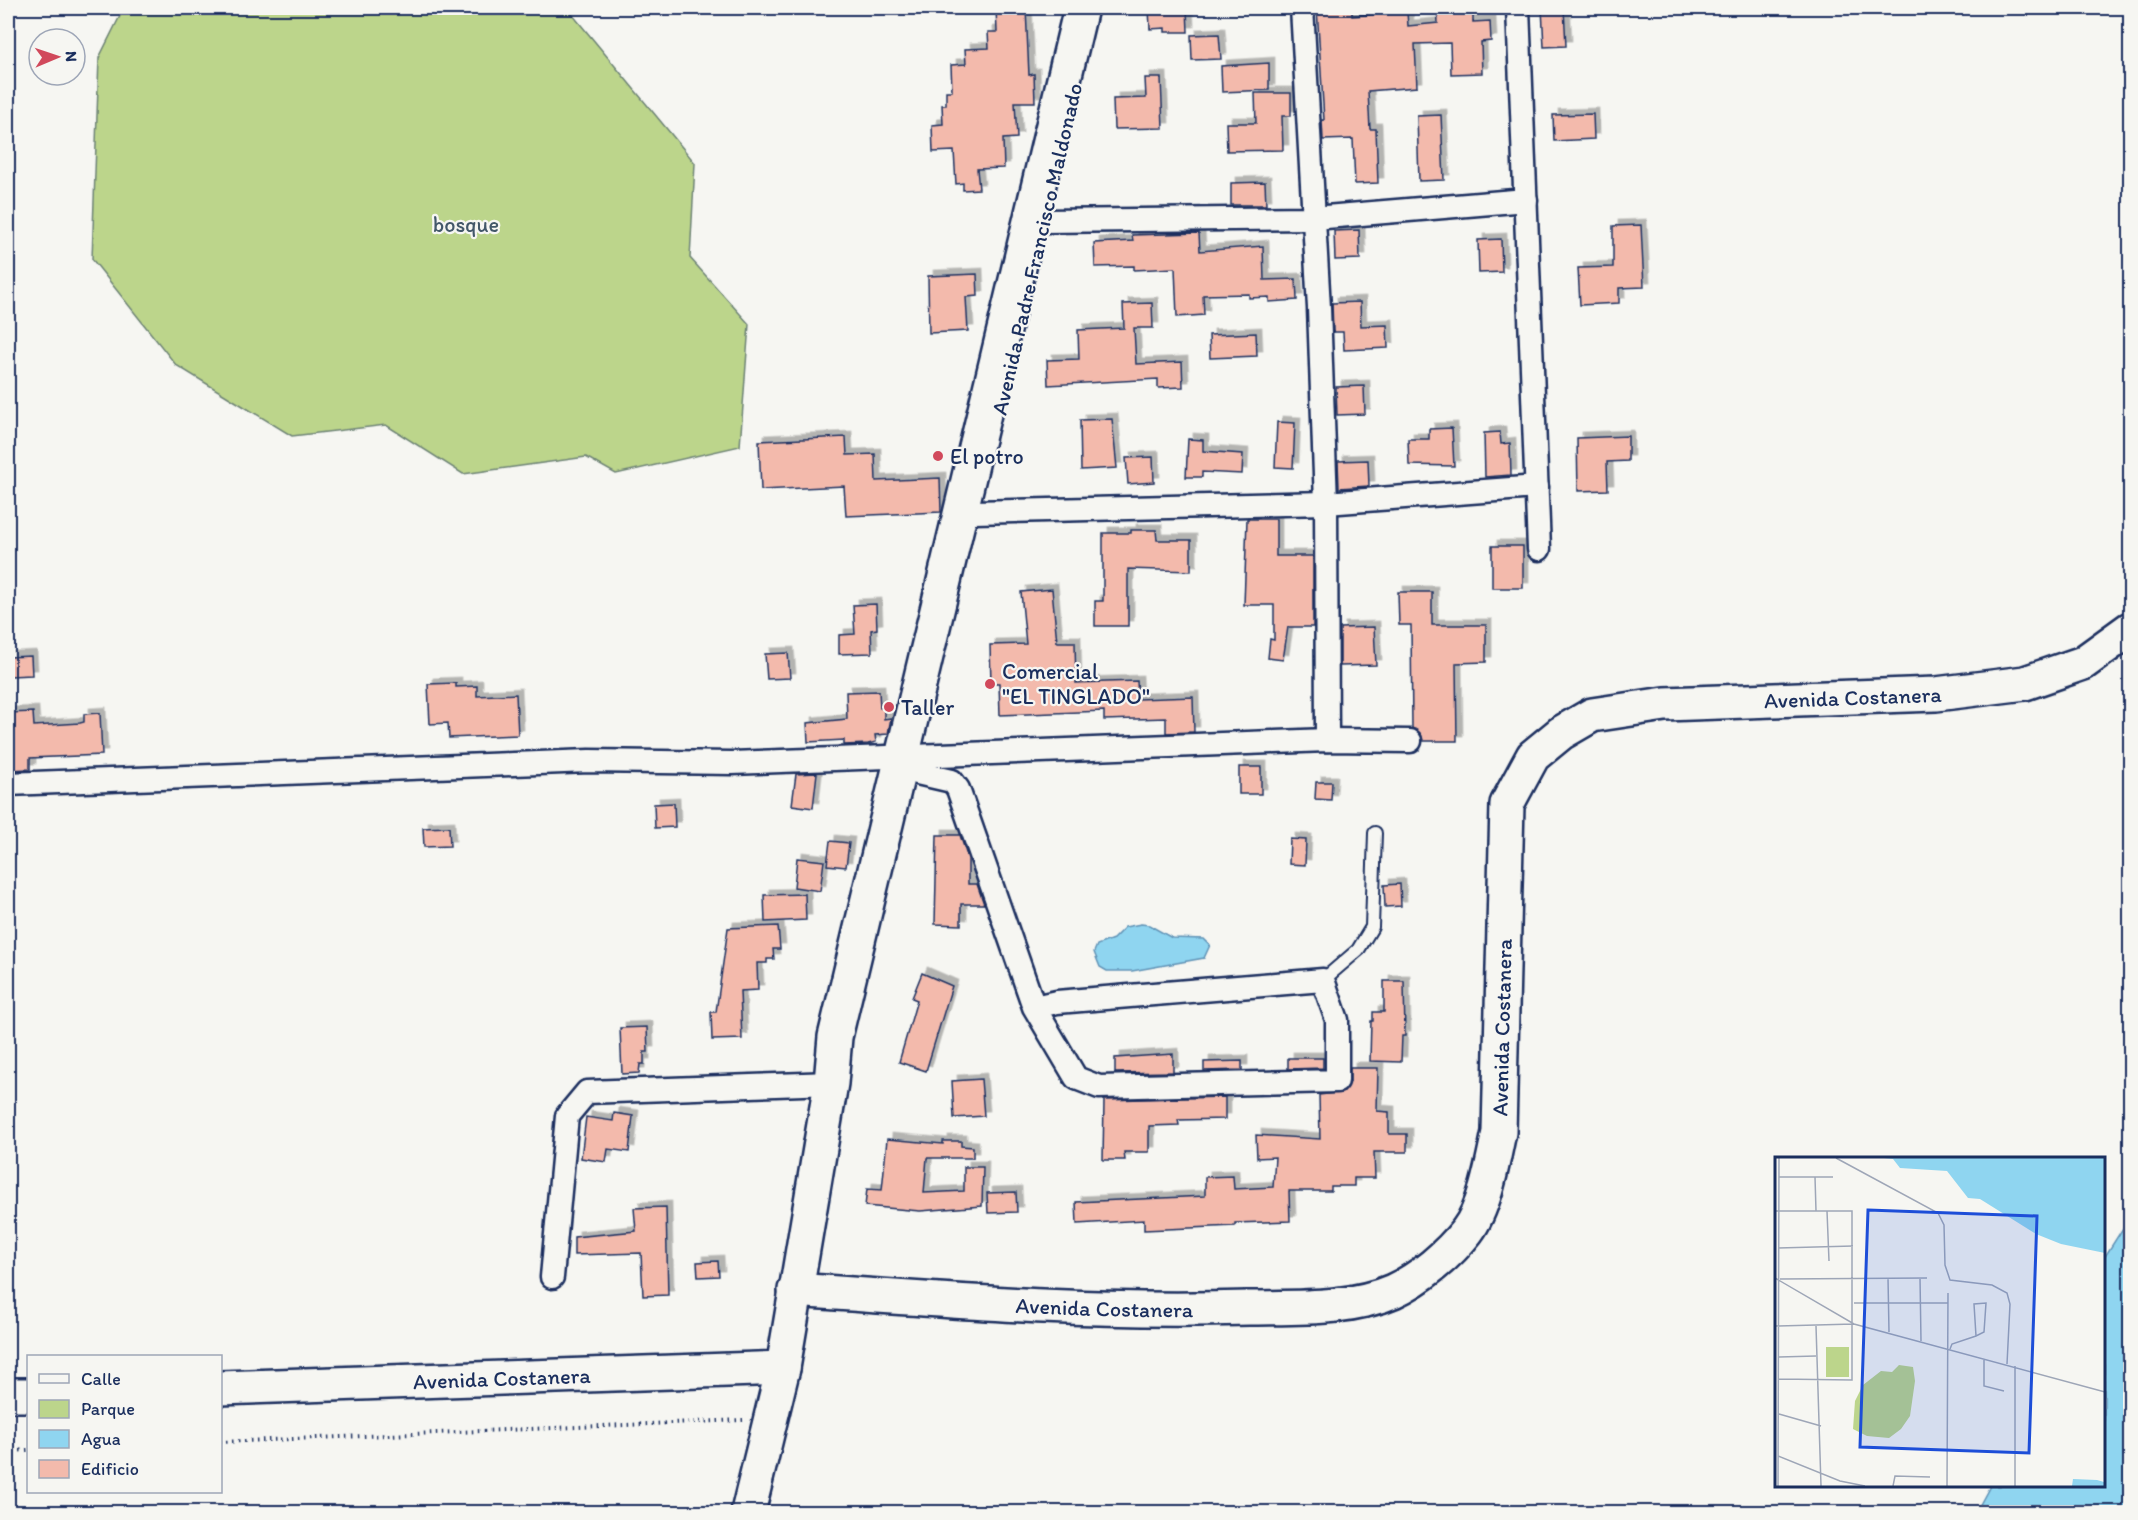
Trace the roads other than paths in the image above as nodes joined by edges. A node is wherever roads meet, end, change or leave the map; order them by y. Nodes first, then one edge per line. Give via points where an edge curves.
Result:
1 (1081, 8) edge
2 (1095, 8) edge
3 (1302, 8) edge
4 (1518, 8) edge
5 (1526, 200) junction
6 (1314, 218) junction
7 (1043, 221) junction
8 (1537, 487) junction
9 (1326, 503) junction
10 (974, 512) junction
11 (1539, 549) dead end
12 (2130, 629) edge
13 (1327, 740) junction
14 (1410, 741) dead end
15 (911, 761) junction
16 (8, 784) edge
17 (1375, 834) dead end
18 (1323, 980) junction
19 (1034, 1007) junction
20 (831, 1083) junction
21 (552, 1277) dead end
22 (795, 1290) junction
23 (783, 1368) junction
24 (222, 1388) edge
25 (8, 1395) edge
26 (27, 1395) edge
27 (748, 1512) edge

1 - 15 street, Avenida Padre Francisco Maldonado
2 - 7 street, Avenida Padre Francisco Maldonado
3 - 6 street
4 - 5 street
5 - 6 street
5 - 8 street
6 - 7 street
6 - 9 street
7 - 10 street, Avenida Padre Francisco Maldonado
8 - 9 street
8 - 11 street
9 - 10 street
9 - 13 street
10 - 15 street, Avenida Padre Francisco Maldonado
12 - 22 street, Avenida Costanera via 2083,663 2025,683 1936,694 1665,704 1592,716 1533,756 1507,804 1499,1132 1488,1184 1468,1230 1431,1267 1393,1291 1334,1306 1062,1309
13 - 14 street
13 - 15 street
15 - 16 street via 589,761
15 - 19 street via 958,789
15 - 20 street, Avenida Padre Francisco Maldonado via 850,1040
17 - 18 lane via 1372,927 1358,950
18 - 19 street
18 - 19 street via 1337,1020 1337,1082 1099,1087 1076,1078
20 - 21 street via 587,1092 567,1116
20 - 22 street, Avenida Padre Francisco Maldonado
22 - 23 street, Avenida Padre Francisco Maldonado
23 - 24 street, Avenida Costanera
23 - 27 street, Avenida Padre Francisco Maldonado
25 - 26 street

